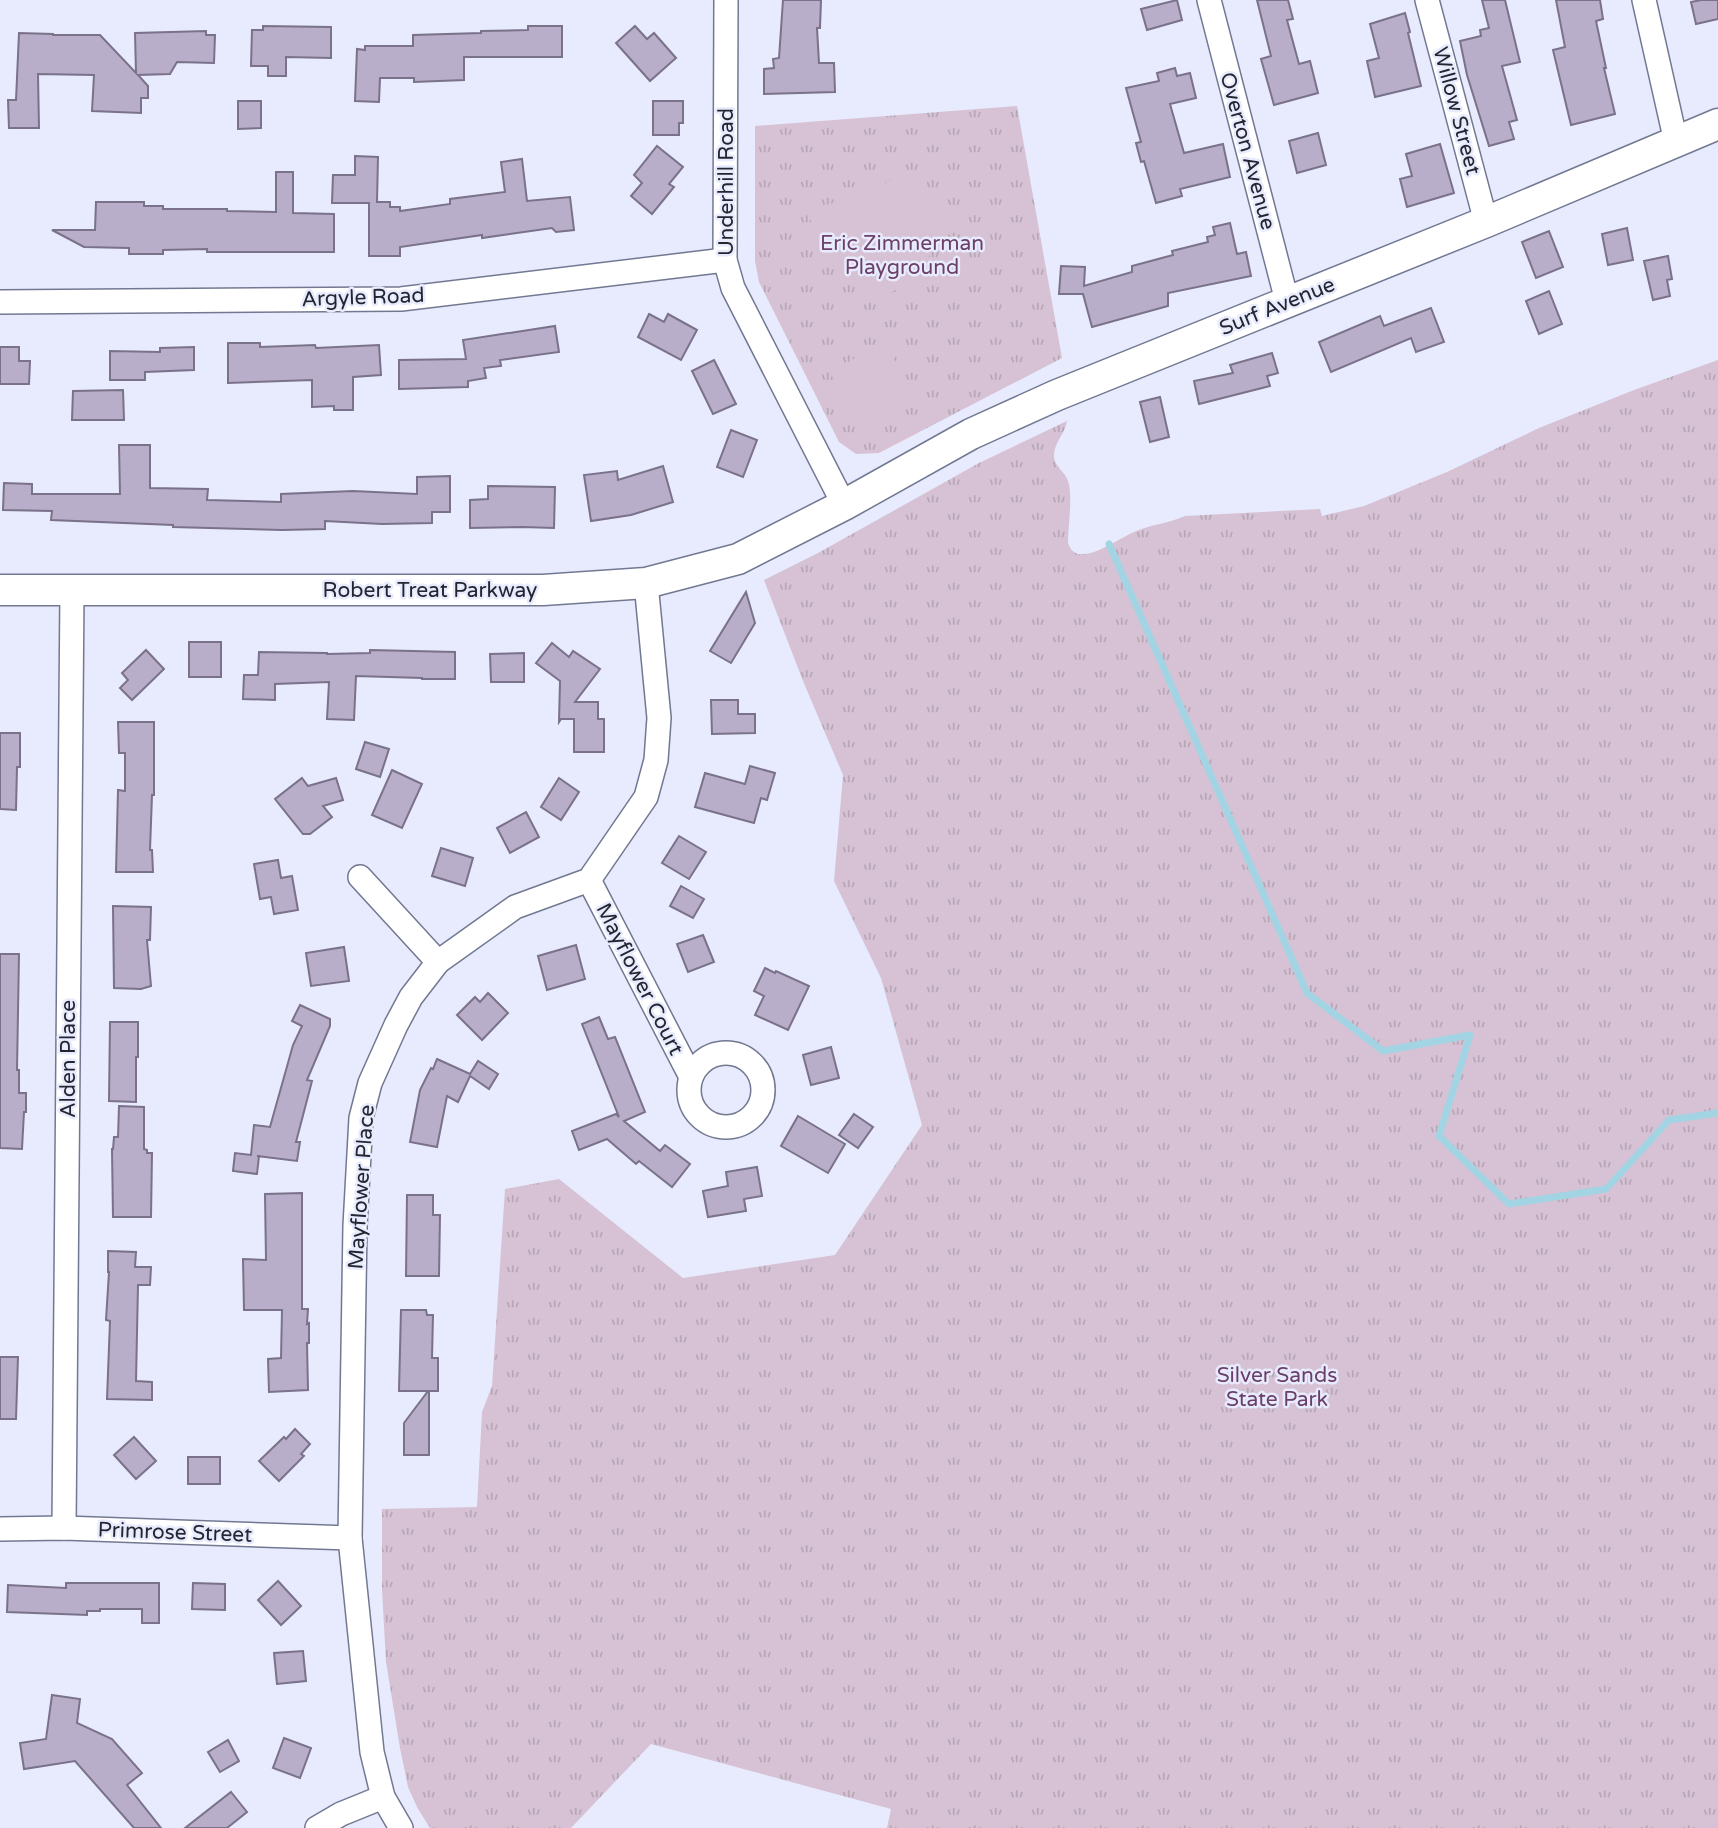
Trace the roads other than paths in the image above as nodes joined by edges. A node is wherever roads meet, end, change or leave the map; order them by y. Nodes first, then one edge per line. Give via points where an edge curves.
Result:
1 (726, 0) edge
2 (1209, 0) edge
3 (1427, 0) edge
4 (1644, 0) edge
5 (1718, 124) edge
6 (1676, 142) junction
7 (1486, 222) junction
8 (725, 260) junction
9 (1287, 301) junction
10 (0, 302) edge
11 (844, 505) junction
12 (646, 583) junction
13 (0, 590) edge
14 (72, 590) junction
15 (360, 877) dead end
16 (589, 880) junction
17 (438, 962) junction
18 (691, 1077) dead end
19 (64, 1528) junction
20 (0, 1529) edge
21 (350, 1538) junction
22 (383, 1797) junction
23 (317, 1828) edge
24 (401, 1828) edge

1 - 8 street, Underhill Road
2 - 9 street, Overton Avenue
3 - 7 street, Willow Street
4 - 6 street
5 - 6 street, Surf Avenue
6 - 7 street, Surf Avenue
7 - 9 street, Surf Avenue
8 - 10 street, Argyle Road via 401,299
8 - 11 street, Underhill Road via 733,288
9 - 11 street, Surf Avenue via 971,434
11 - 12 street, Robert Treat Parkway via 738,559
12 - 14 street, Robert Treat Parkway via 543,590
12 - 16 street via 659,718 656,760 646,797
13 - 14 street, Robert Treat Parkway
14 - 19 street, Alden Place
15 - 17 street
16 - 17 street, Mayflower Place via 515,907
16 - 18 street, Mayflower Court
17 - 21 street, Mayflower Place via 411,997 387,1043 361,1118
19 - 20 street, Primrose Street
19 - 21 street, Primrose Street
21 - 22 street, Mayflower Place via 372,1752
22 - 23 street
22 - 24 street, Mayflower Place

